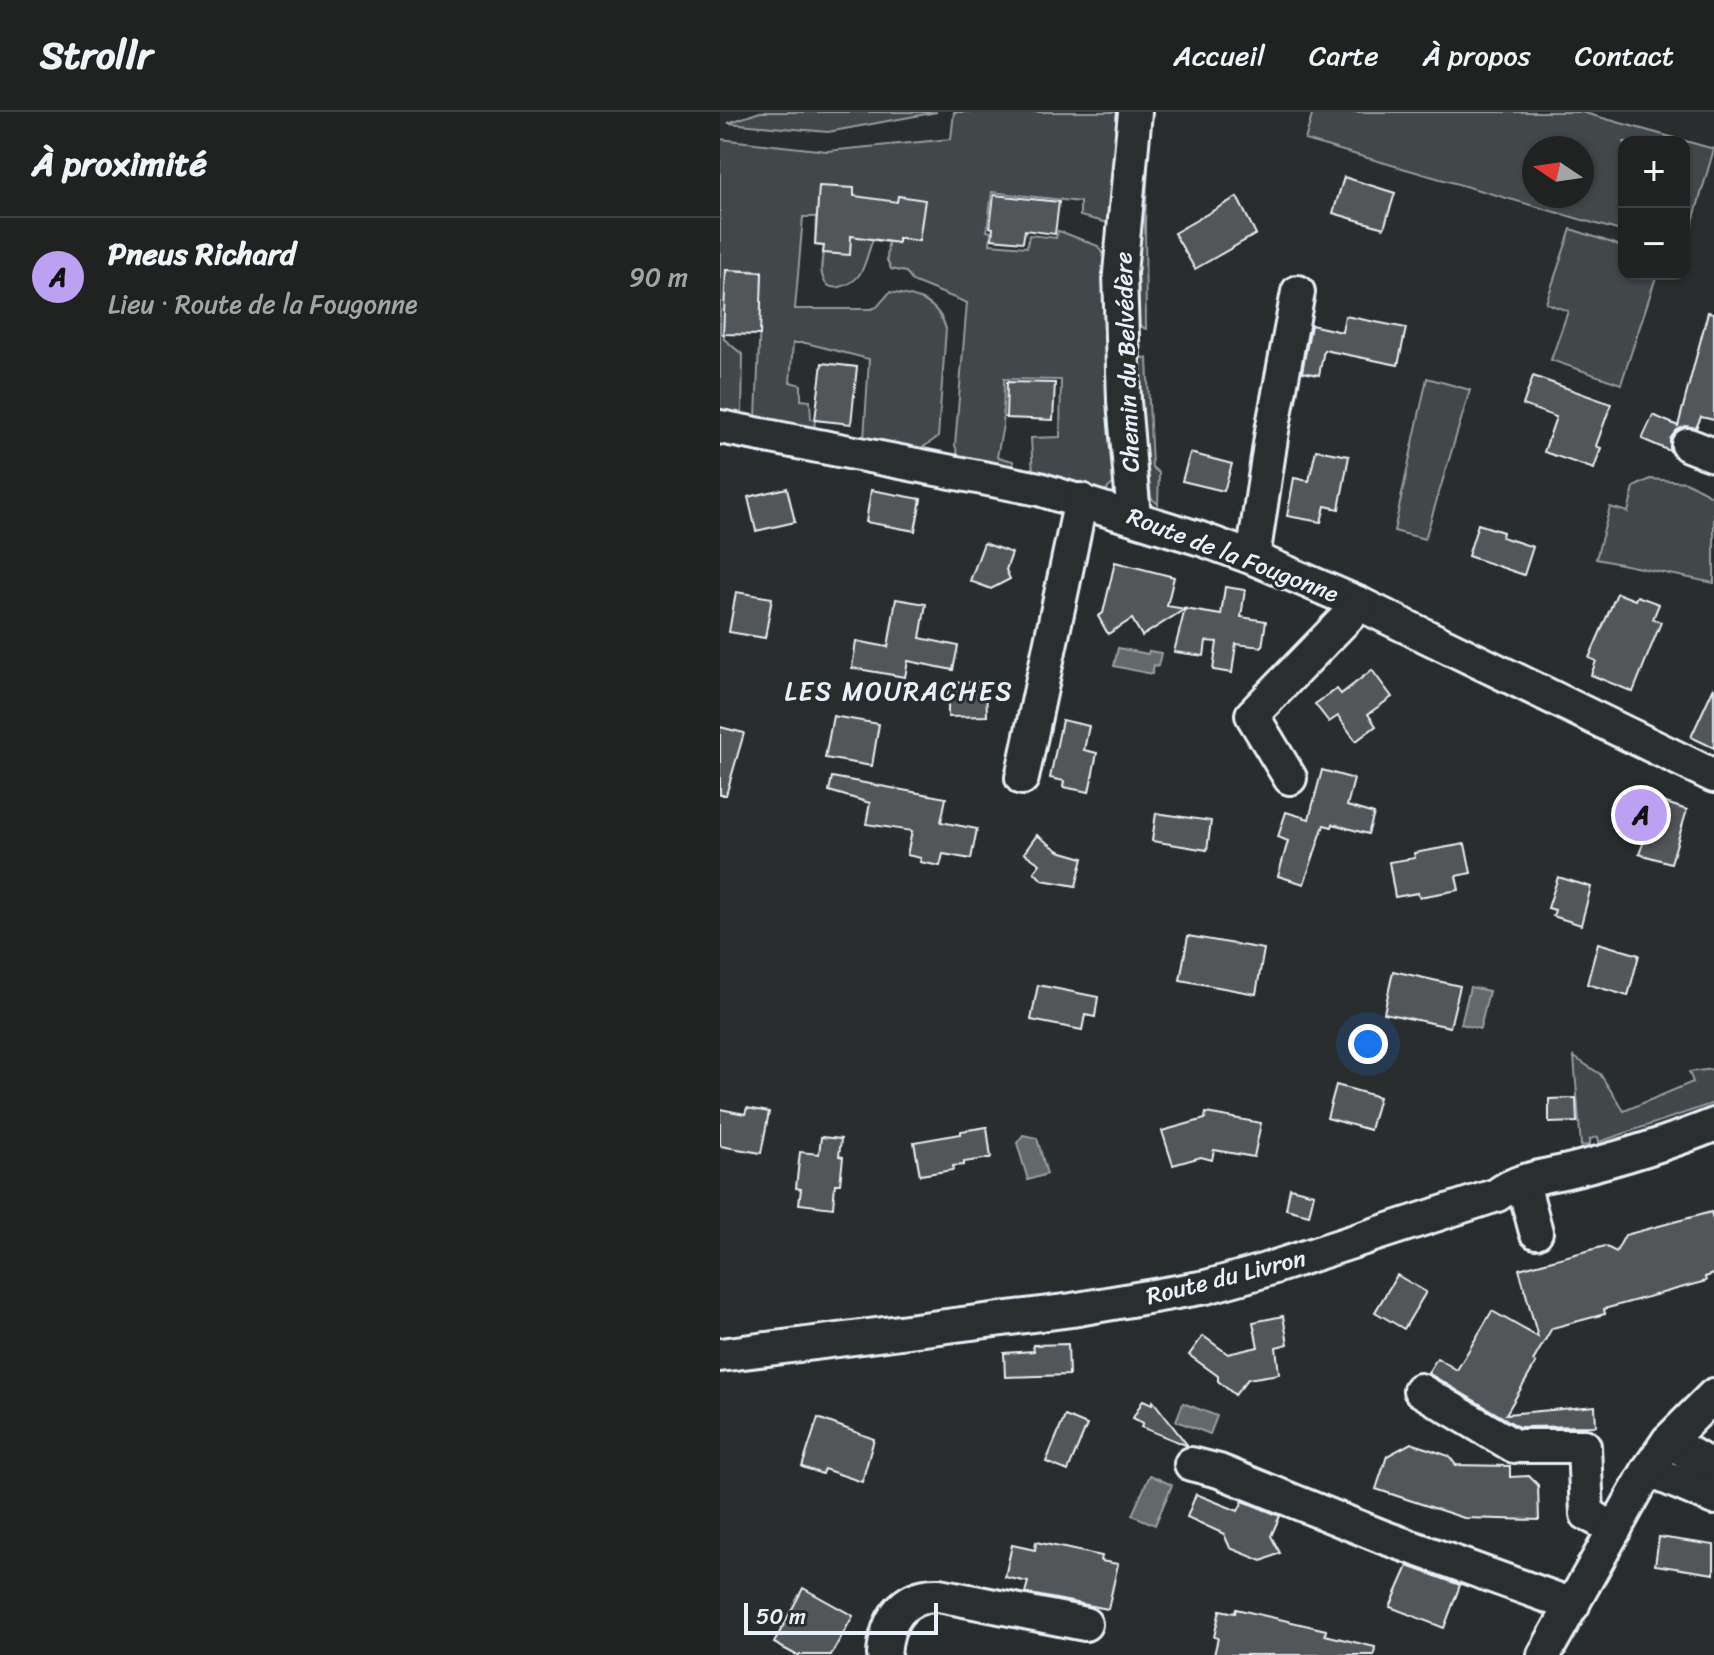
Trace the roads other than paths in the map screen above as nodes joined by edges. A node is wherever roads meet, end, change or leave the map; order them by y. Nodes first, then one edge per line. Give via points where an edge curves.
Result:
1 (1135, 112) edge
2 (1298, 292) dead end
3 (721, 433) edge
4 (1081, 500) junction
5 (1134, 517) junction
6 (1253, 558) junction
7 (1360, 604) junction
8 (1714, 776) edge
9 (1022, 778) dead end
10 (1290, 778) dead end
11 (1714, 1125) edge
12 (1523, 1183) junction
13 (1536, 1232) dead end
14 (720, 1355) edge
15 (1420, 1390) dead end
16 (1714, 1395) edge
17 (1668, 1441) junction
18 (1191, 1464) dead end
19 (1714, 1468) edge
20 (1648, 1470) junction
21 (1714, 1498) edge
22 (1615, 1529) junction
23 (1573, 1605) junction
24 (1085, 1624) dead end
25 (884, 1655) edge
26 (1544, 1655) edge

1 - 5 street, Chemin du Belvédère via 1120,273
2 - 6 street
3 - 4 street, Route de la Fougonne
4 - 5 street, Route de la Fougonne
4 - 9 street
5 - 6 street, Route de la Fougonne
6 - 7 street, Route de la Fougonne
7 - 8 street, Route de la Fougonne
7 - 10 street via 1252,715
11 - 12 street, Route du Livron
12 - 13 street
12 - 14 street, Route du Livron via 1206,1287 1073,1298
15 - 22 street via 1514,1446 1584,1446 1587,1514
16 - 17 street
17 - 19 street
17 - 20 street
18 - 23 street
20 - 21 street
20 - 22 street
22 - 23 street
23 - 26 street
24 - 25 street via 922,1595 896,1613

